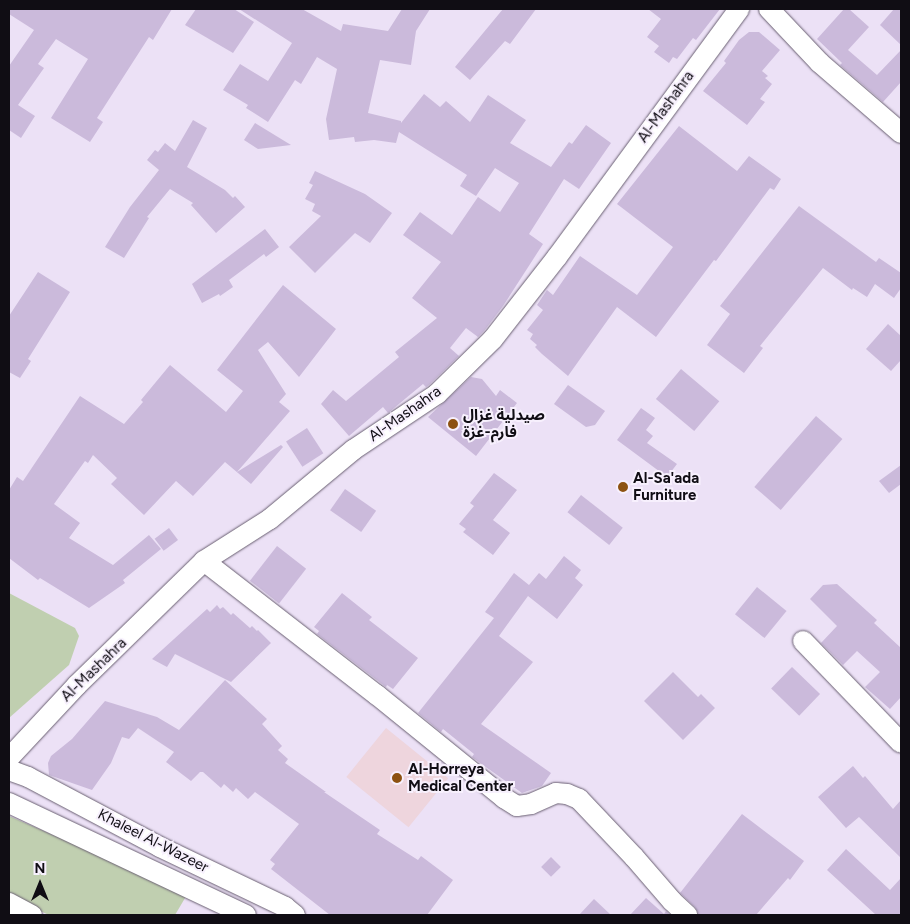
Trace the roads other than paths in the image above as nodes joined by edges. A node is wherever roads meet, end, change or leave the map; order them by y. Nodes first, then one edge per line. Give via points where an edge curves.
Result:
1 (739, 9) edge
2 (769, 9) edge
3 (901, 133) edge
4 (204, 562) junction
5 (803, 641) dead end
6 (901, 743) edge
7 (9, 758) edge
8 (9, 770) edge
9 (9, 803) edge
10 (9, 903) edge
11 (32, 915) edge
12 (246, 915) edge
13 (296, 915) edge
14 (687, 915) edge

1 - 4 street, Al-Mashahra via 493,339 437,394 353,450 270,519
2 - 3 street via 820,63
4 - 7 street, Al-Mashahra via 77,685
4 - 14 street via 398,711 504,798 517,806 531,804 556,793 579,798
5 - 6 street
8 - 13 street, Khaleel Al-Wazeer
9 - 12 street, Khaleel Al-Wazeer
10 - 11 street

